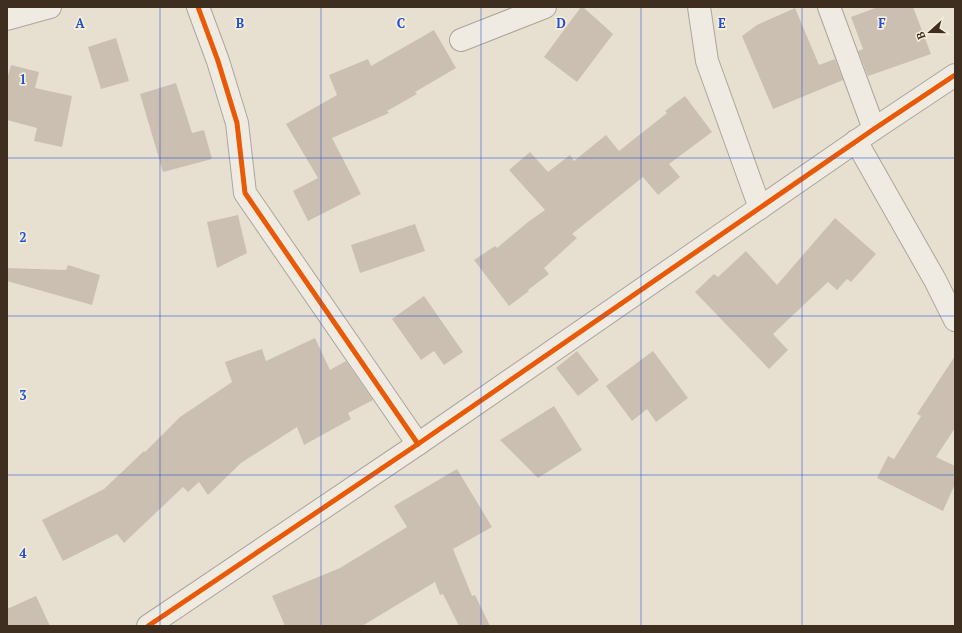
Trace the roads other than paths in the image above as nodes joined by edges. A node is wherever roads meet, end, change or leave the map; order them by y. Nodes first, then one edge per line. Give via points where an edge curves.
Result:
1 (50, 7) edge
2 (198, 7) edge
3 (545, 7) edge
4 (699, 7) edge
5 (829, 7) edge
6 (7, 19) edge
7 (461, 40) dead end
8 (955, 75) edge
9 (865, 135) junction
10 (760, 208) junction
11 (955, 320) edge
12 (418, 444) junction
13 (148, 626) edge

1 - 6 street
2 - 12 street via 237,123 245,193
3 - 7 street
4 - 10 street via 707,61
5 - 9 street
8 - 9 street
9 - 10 street
9 - 11 street
10 - 12 street
12 - 13 street

